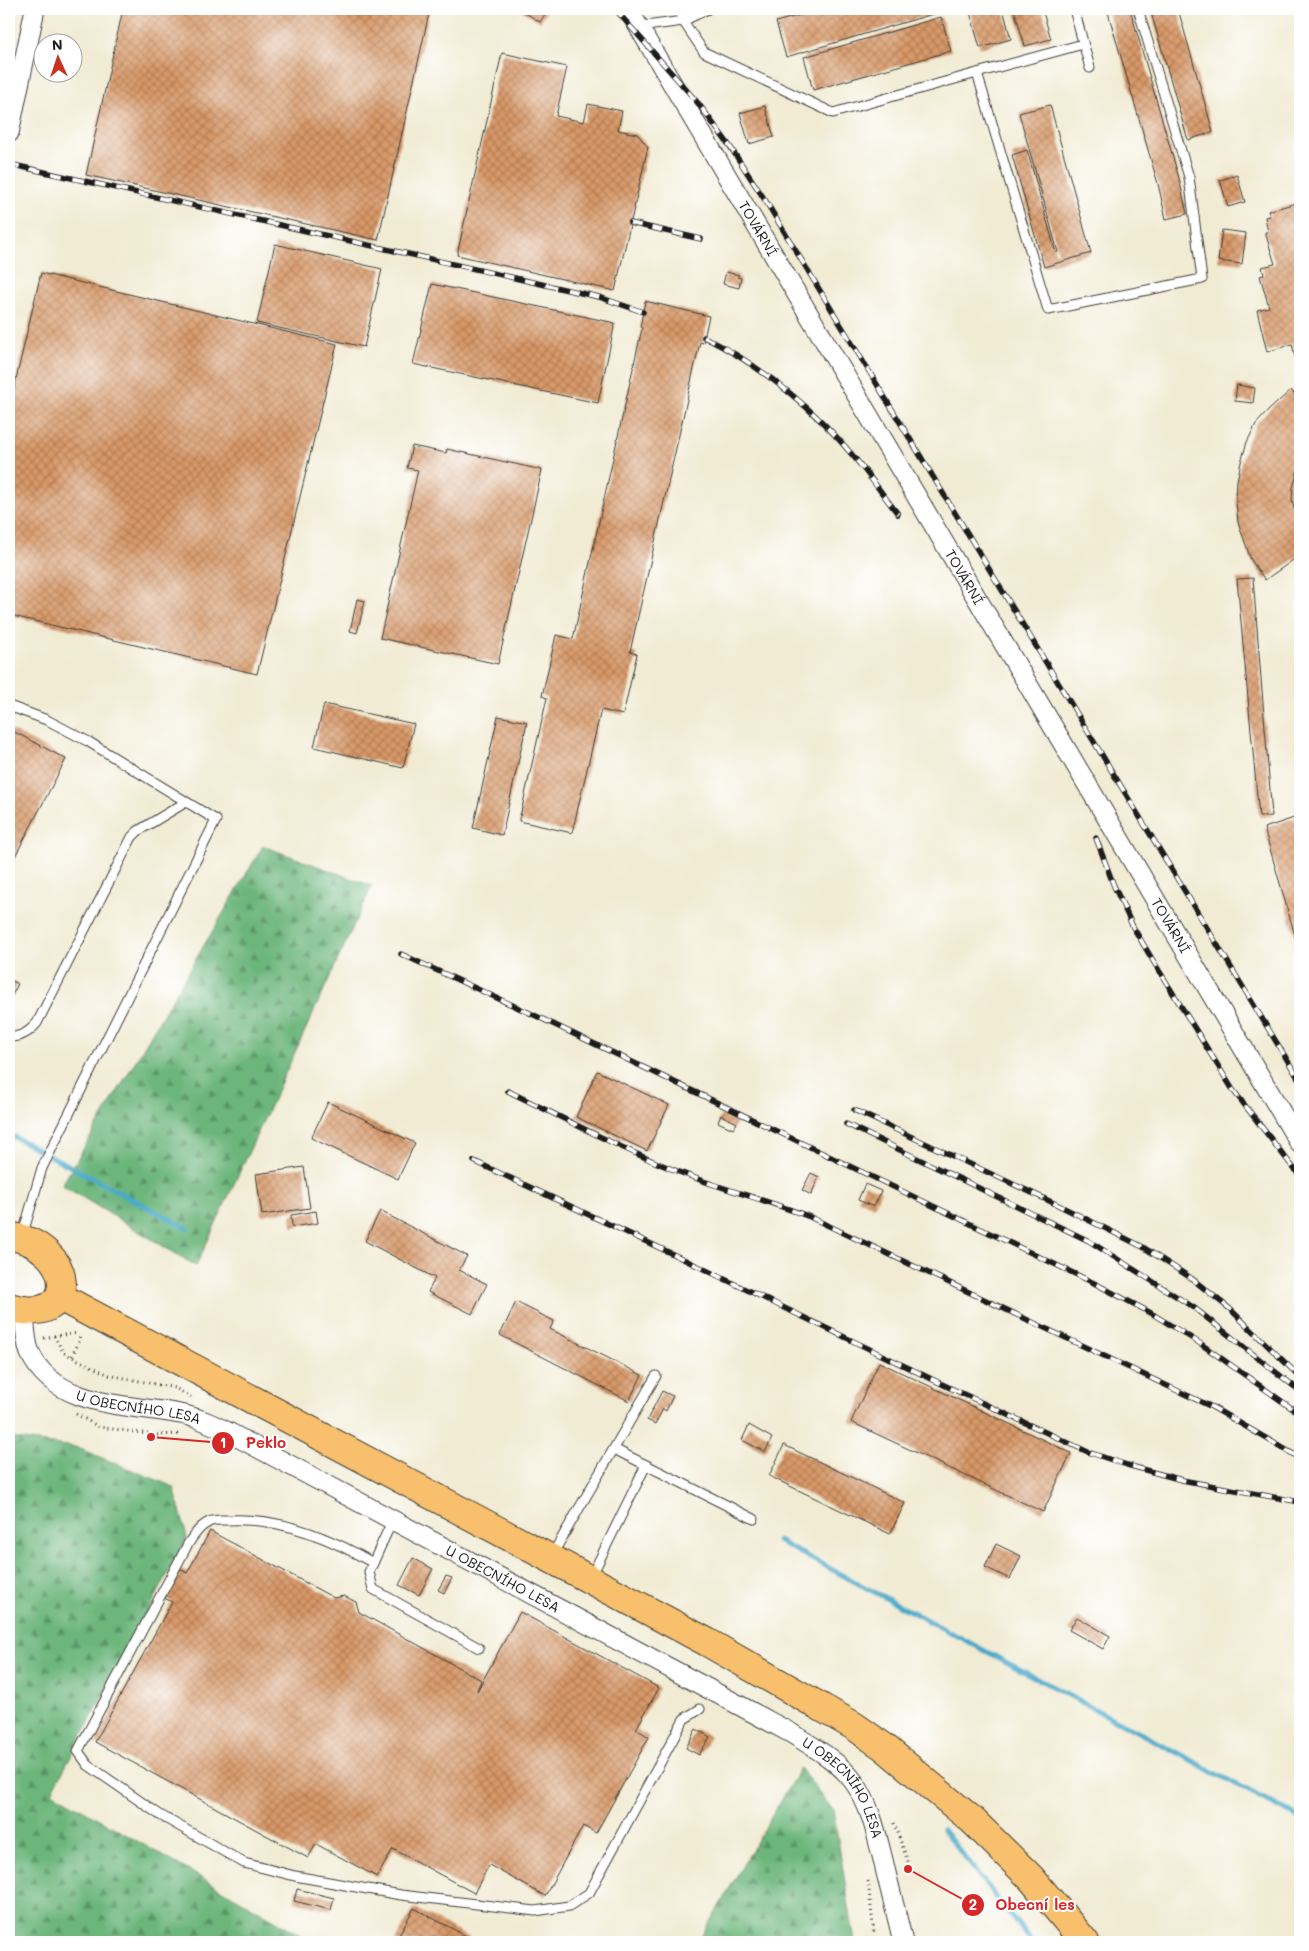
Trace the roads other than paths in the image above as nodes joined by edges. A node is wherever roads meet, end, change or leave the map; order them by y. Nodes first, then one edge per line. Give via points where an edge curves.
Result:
1 (35, 9) edge
2 (628, 9) edge
3 (680, 9) edge
4 (708, 9) edge
5 (1074, 9) edge
6 (1138, 9) edge
7 (683, 21) junction
8 (638, 26) junction
9 (1083, 44) junction
10 (1090, 68) dead end
11 (977, 73) junction
12 (9, 133) edge
13 (9, 706) edge
14 (186, 802) junction
15 (9, 1036) edge
16 (1300, 1144) edge
17 (16, 1237) edge
18 (60, 1297) junction
19 (16, 1309) edge
20 (656, 1376) dead end
21 (614, 1450) junction
22 (646, 1465) junction
23 (394, 1519) junction
24 (754, 1519) dead end
25 (550, 1558) junction
26 (373, 1563) junction
27 (590, 1580) junction
28 (479, 1648) dead end
29 (700, 1709) dead end
30 (903, 1942) edge
31 (1085, 1942) edge

1 - 12 street
2 - 8 street, TOVÁRNÍ
3 - 7 lane
4 - 7 lane
5 - 9 lane
6 - 11 lane via 1189,177 1202,279 1048,310
7 - 8 lane
7 - 11 lane via 704,52 833,112
8 - 16 street, TOVÁRNÍ
9 - 10 lane
9 - 11 lane
13 - 14 lane via 56,724
14 - 15 lane via 132,837 37,1023 29,1032
14 - 17 lane via 216,820 42,1168
17 - 18 main road via 45,1251 58,1268 62,1277
18 - 19 main road, U OBECNÍHO LESA via 41,1310
18 - 25 main road
19 - 23 street, U OBECNÍHO LESA via 37,1364 56,1383 76,1395 203,1420
20 - 21 lane
21 - 22 lane
21 - 25 lane
22 - 24 lane
22 - 27 lane
23 - 26 lane
23 - 30 street, U OBECNÍHO LESA via 791,1733 836,1763 854,1782 874,1824
25 - 27 main road
26 - 28 lane via 369,1572 372,1589
26 - 29 lane via 303,1529 244,1519 210,1521 188,1544 78,1751 88,1765 160,1815 244,1863 295,1876 401,1895 535,1911 569,1906 589,1893 684,1719
27 - 31 main road via 733,1656 854,1726 884,1747 972,1820 1031,1878

